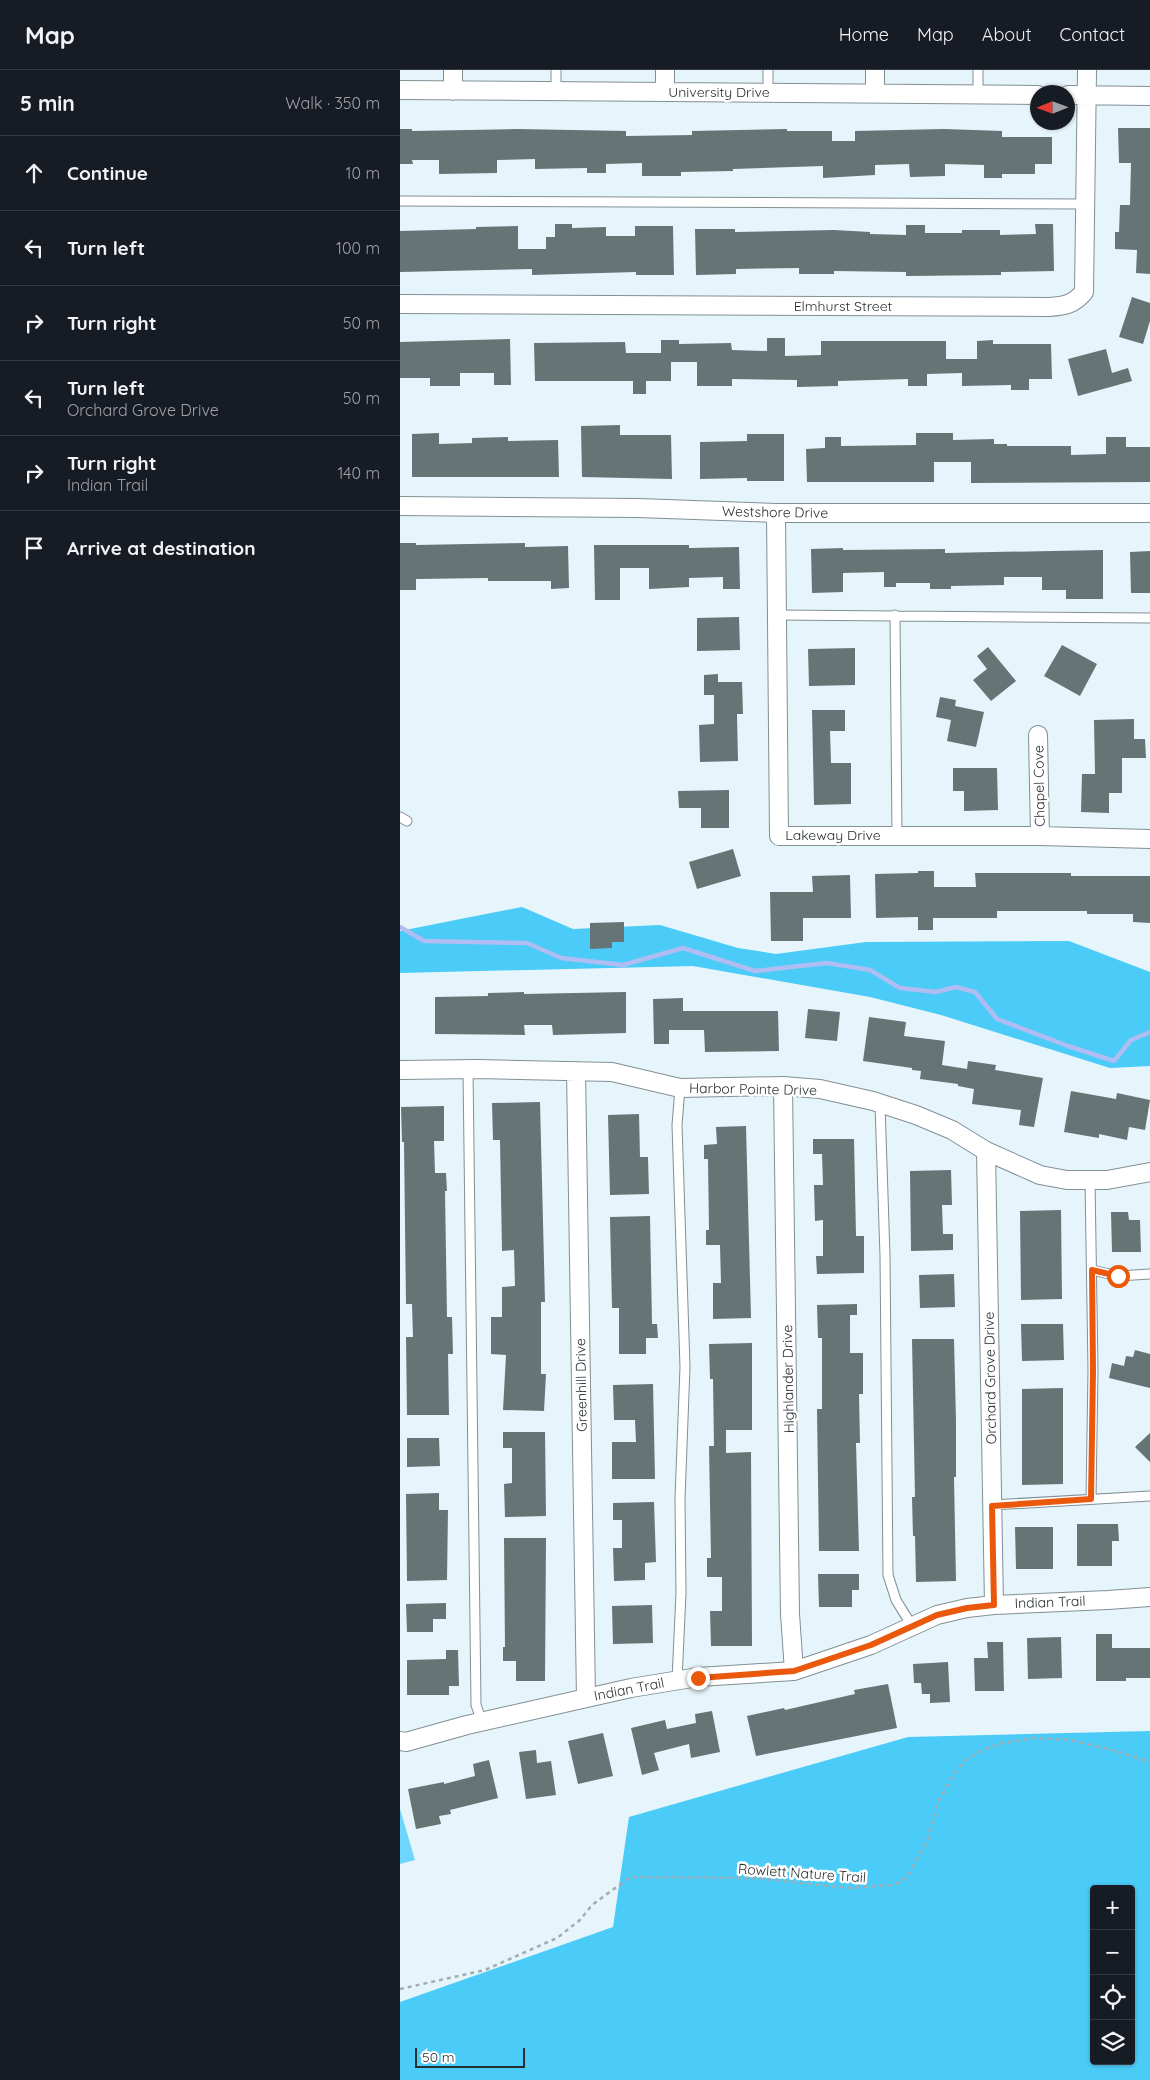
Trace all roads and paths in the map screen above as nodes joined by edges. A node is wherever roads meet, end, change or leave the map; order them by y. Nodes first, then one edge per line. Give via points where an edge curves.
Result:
1 (453, 70) edge
2 (556, 70) edge
3 (665, 70) edge
4 (768, 70) edge
5 (875, 70) edge
6 (978, 70) edge
7 (1087, 70) edge
8 (400, 90) edge
9 (453, 91) junction
10 (556, 92) junction
11 (665, 92) junction
12 (768, 92) junction
13 (875, 93) junction
14 (978, 94) junction
15 (1030, 95) edge
16 (1075, 95) edge
17 (1087, 95) junction
18 (1150, 96) edge
19 (400, 201) edge
20 (1085, 204) junction
21 (400, 304) edge
22 (400, 506) edge
23 (776, 513) junction
24 (1150, 513) edge
25 (776, 615) junction
26 (895, 615) junction
27 (1150, 618) edge
28 (1038, 736) dead end
29 (897, 836) junction
30 (1040, 836) junction
31 (1150, 839) edge
32 (400, 1070) edge
33 (468, 1070) junction
34 (576, 1071) junction
35 (783, 1086) junction
36 (680, 1088) junction
37 (880, 1104) junction
38 (986, 1151) junction
39 (1150, 1172) edge
40 (1090, 1180) junction
41 (1092, 1270) junction
42 (1150, 1274) edge
43 (1150, 1496) edge
44 (1091, 1499) junction
45 (992, 1506) junction
46 (1150, 1597) edge
47 (994, 1605) junction
48 (912, 1626) junction
49 (794, 1671) junction
50 (677, 1680) junction
51 (586, 1698) junction
52 (482, 1722) junction
53 (400, 1741) edge
54 (1150, 1762) edge
55 (400, 1989) edge

1 - 9 street
2 - 10 lane
3 - 11 street
4 - 12 lane
5 - 13 street
6 - 14 lane
7 - 17 street, Elmhurst Street
8 - 9 street, University Drive
9 - 10 street, University Drive
10 - 11 street, University Drive
11 - 12 street, University Drive
12 - 13 street, University Drive
13 - 14 street, University Drive
14 - 15 street, University Drive
16 - 17 street
17 - 18 street
17 - 20 street, Elmhurst Street
19 - 20 lane
20 - 21 street, Elmhurst Street via 1084,292 1066,306
22 - 23 street, Westshore Drive
23 - 24 street, Westshore Drive
23 - 25 street, Lakeway Drive
25 - 26 lane
25 - 29 street, Lakeway Drive via 779,836
26 - 27 lane
26 - 29 lane
28 - 30 street, Chapel Cove
29 - 30 street, Lakeway Drive
30 - 31 street, Lakeway Drive
32 - 33 street, Harbor Pointe Drive
33 - 34 street, Harbor Pointe Drive
33 - 52 lane via 476,1705
34 - 36 street, Harbor Pointe Drive via 612,1072
34 - 51 street, Greenhill Drive
35 - 36 street, Harbor Pointe Drive
35 - 37 street, Harbor Pointe Drive via 820,1089
35 - 49 street, Highlander Drive via 790,1614
36 - 50 lane via 677,1125 685,1367
37 - 38 street, Harbor Pointe Drive via 952,1130
37 - 48 lane via 888,1575 896,1600
38 - 40 street, Harbor Pointe Drive via 1040,1175
38 - 45 street, Orchard Grove Drive
39 - 40 street, Harbor Pointe Drive
40 - 41 lane
41 - 42 lane via 1118,1276
41 - 44 lane
43 - 44 lane
44 - 45 lane
45 - 47 street, Orchard Grove Drive
46 - 47 street, Indian Trail
47 - 48 street, Indian Trail via 937,1615
48 - 49 street, Indian Trail via 871,1645
49 - 50 street, Indian Trail
50 - 51 street, Indian Trail
51 - 52 street, Indian Trail
52 - 53 street, Indian Trail
54 - 55 path, Rowlett Nature Trail via 1070,1740 1035,1738 1003,1743 967,1759 956,1770 936,1804 929,1836 909,1874 901,1882 848,1888 756,1878 630,1877 592,1905 580,1920 557,1938 485,1970

